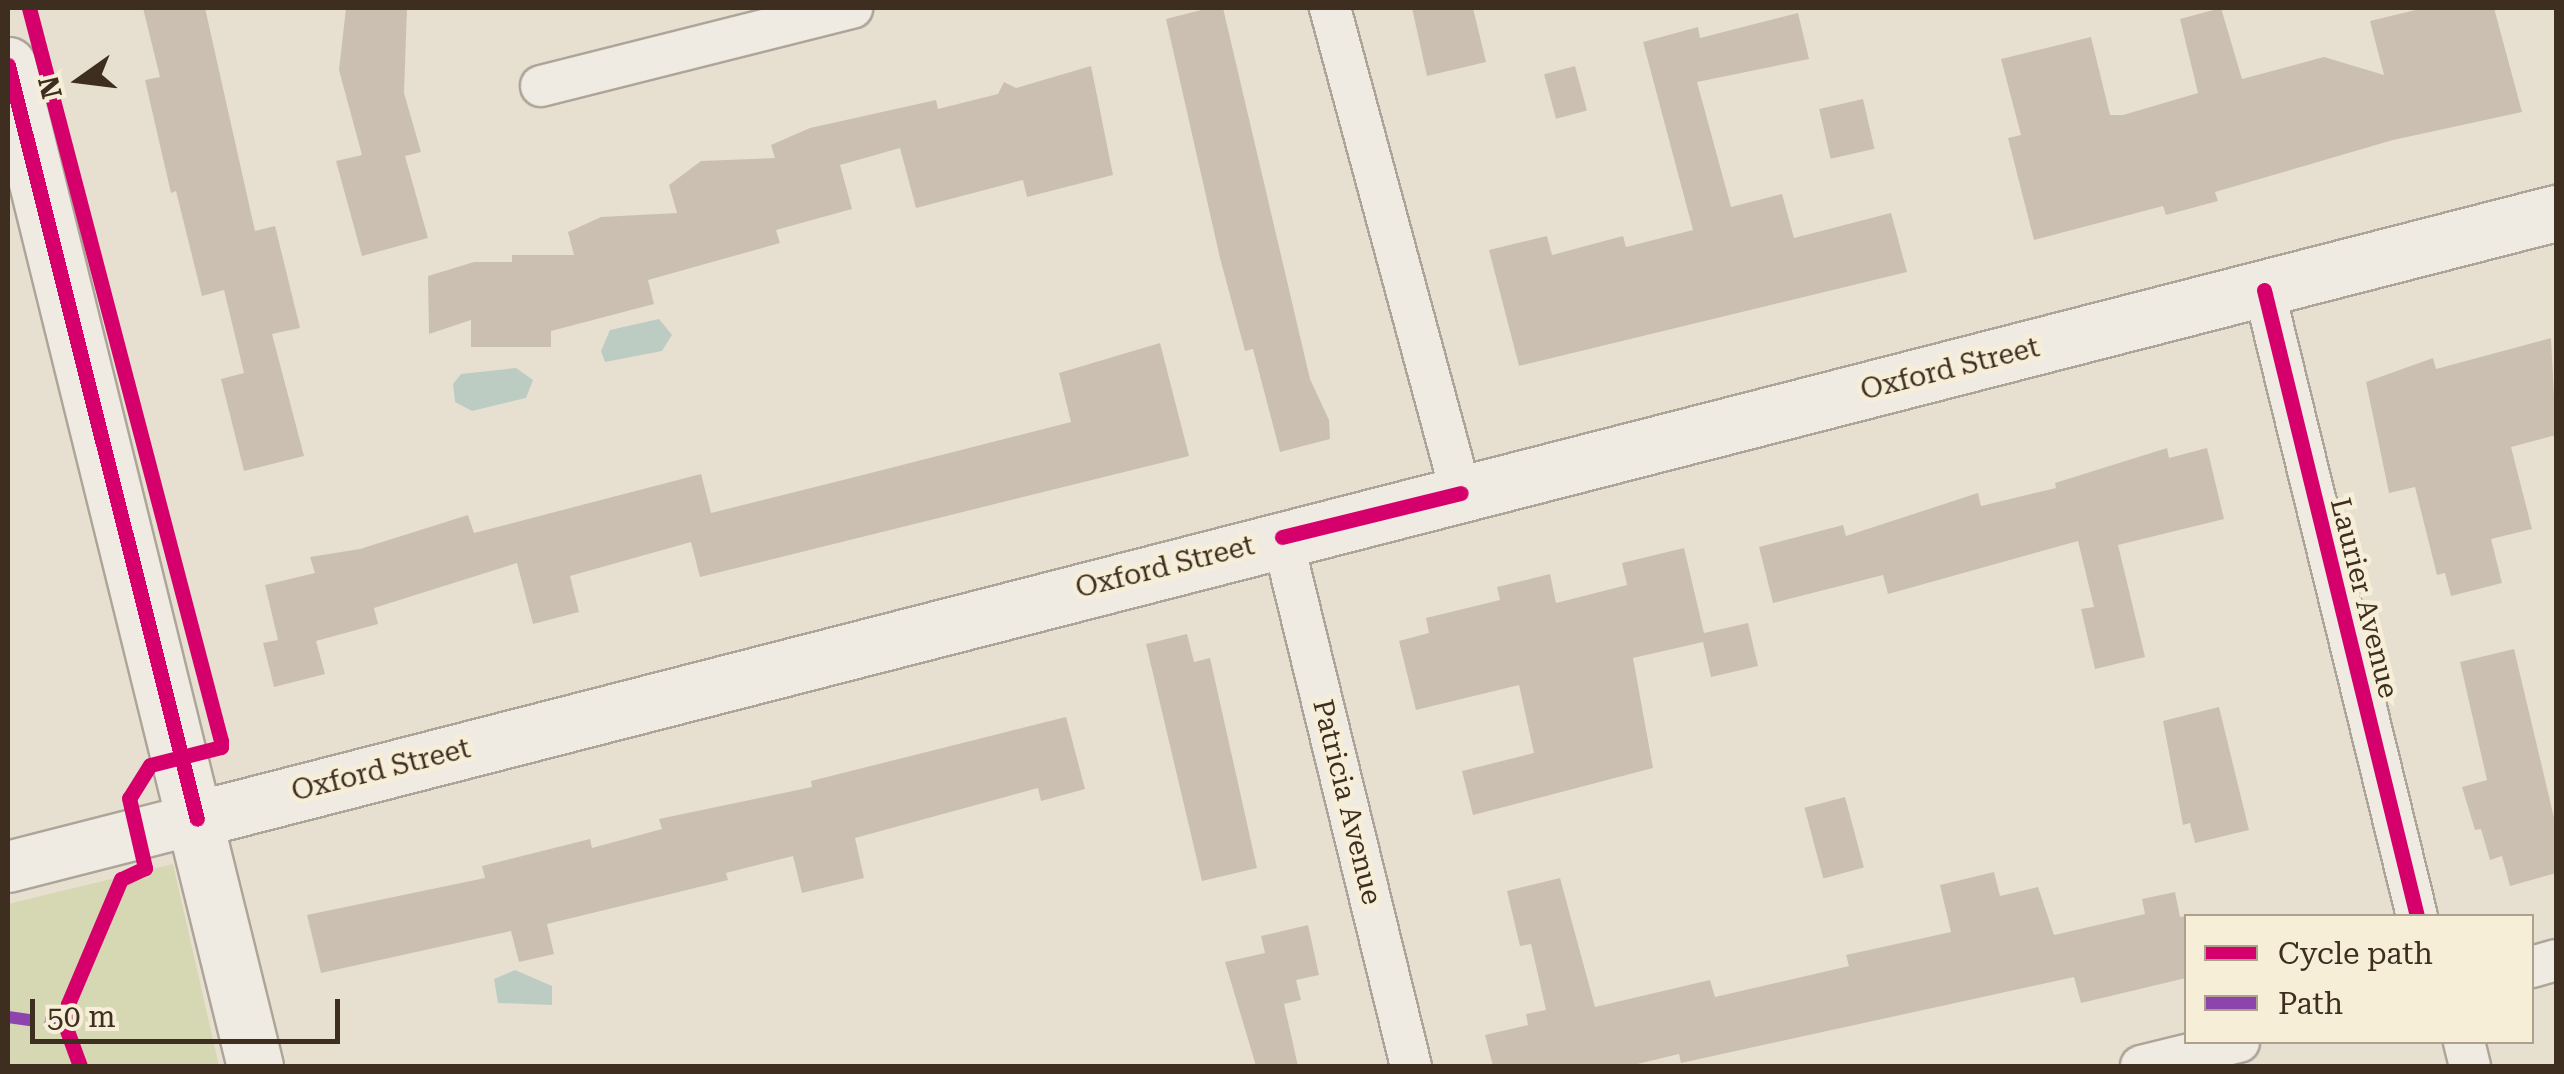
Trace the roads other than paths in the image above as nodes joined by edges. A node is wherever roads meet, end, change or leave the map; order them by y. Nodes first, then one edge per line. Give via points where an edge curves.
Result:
1 (852, 8) edge
2 (1330, 8) edge
3 (8, 65) edge
4 (542, 86) dead end
5 (2556, 213) edge
6 (2264, 290) junction
7 (1461, 494) junction
8 (1282, 537) junction
9 (198, 819) junction
10 (8, 867) edge
11 (2417, 914) edge
12 (2231, 1044) edge
13 (255, 1066) edge
14 (1411, 1066) edge
15 (2140, 1066) edge

1 - 4 street
2 - 7 street
3 - 9 main road
5 - 6 main road, Oxford Street
6 - 7 main road, Oxford Street
6 - 11 street, Laurier Avenue
7 - 8 main road, Oxford Street
8 - 9 main road, Oxford Street
8 - 14 street, Patricia Avenue
9 - 10 street, Oxford Street
9 - 13 main road
12 - 15 street

